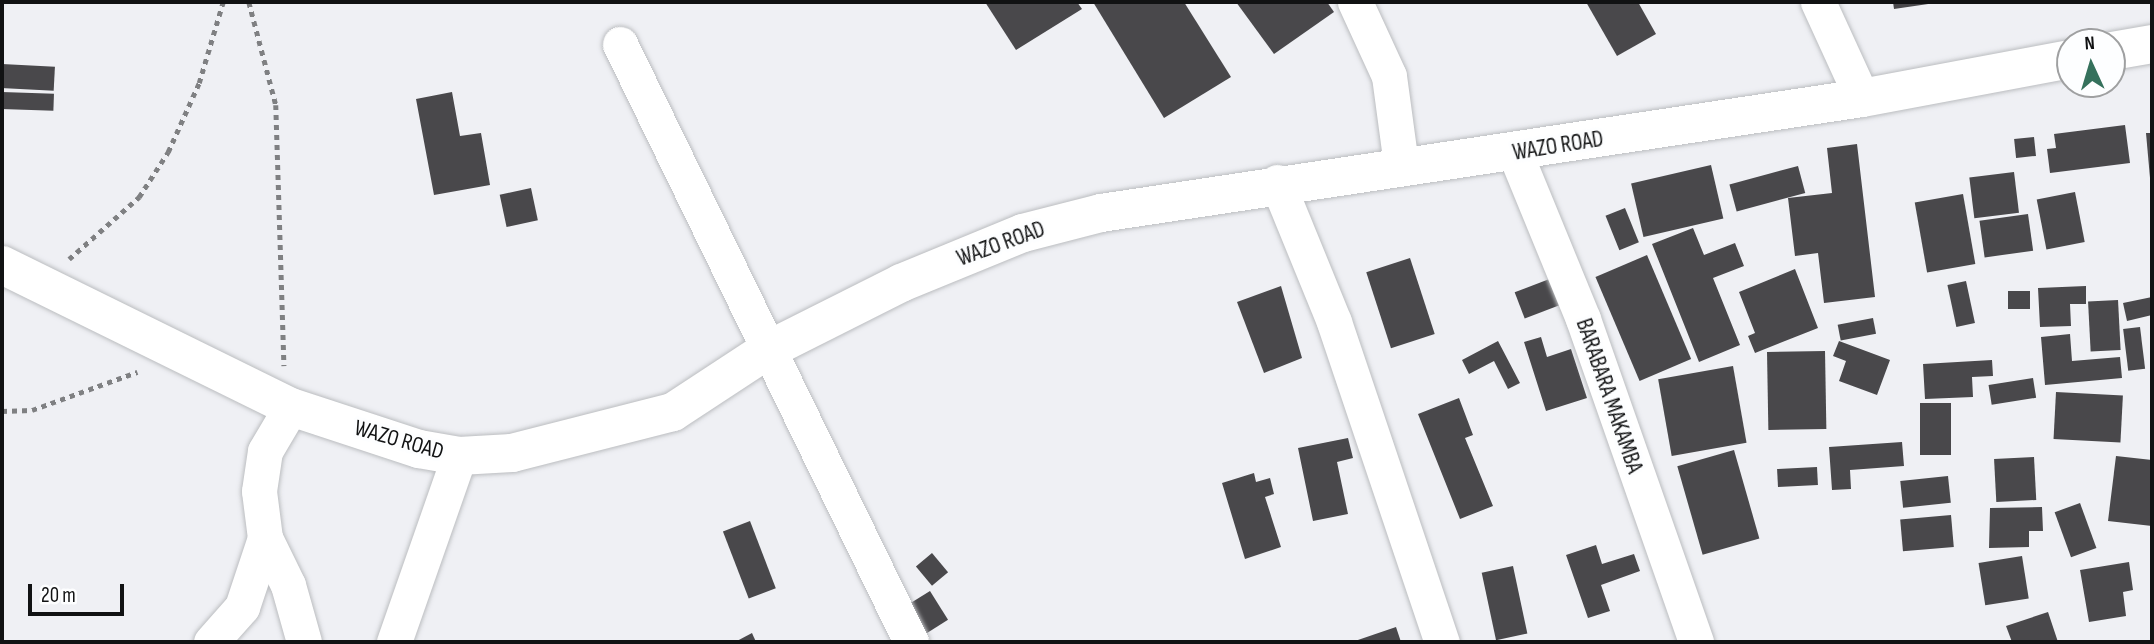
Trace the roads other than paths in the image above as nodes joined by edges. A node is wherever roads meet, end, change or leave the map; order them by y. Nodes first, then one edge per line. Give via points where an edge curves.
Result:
1 (1355, 2) edge
2 (1818, 2) edge
3 (620, 44) dead end
4 (2152, 44) edge
5 (2126, 49) edge
6 (2056, 62) edge
7 (1862, 98) junction
8 (1515, 153) junction
9 (1401, 166) junction
10 (1277, 182) junction
11 (2, 265) edge
12 (765, 351) junction
13 (289, 404) junction
14 (459, 456) junction
15 (265, 538) junction
16 (211, 642) edge
17 (304, 642) edge
18 (394, 642) edge
19 (911, 642) edge
20 (1442, 642) edge
21 (1696, 642) edge

1 - 9 street via 1389,76
2 - 7 street
3 - 12 street
4 - 5 main road
6 - 7 main road, WAZO ROAD
7 - 8 main road, WAZO ROAD
8 - 9 main road, WAZO ROAD
8 - 21 street, BARABARA MAKAMBA via 1583,319
9 - 10 main road, WAZO ROAD
10 - 12 main road, WAZO ROAD via 1023,233 901,283
10 - 20 street via 1334,322
11 - 13 main road, WAZO ROAD
12 - 14 main road, WAZO ROAD via 673,412 600,435
12 - 19 street
13 - 14 main road, WAZO ROAD
13 - 15 street via 265,451 259,491
14 - 18 street
15 - 16 street via 242,607
15 - 17 street via 288,585

